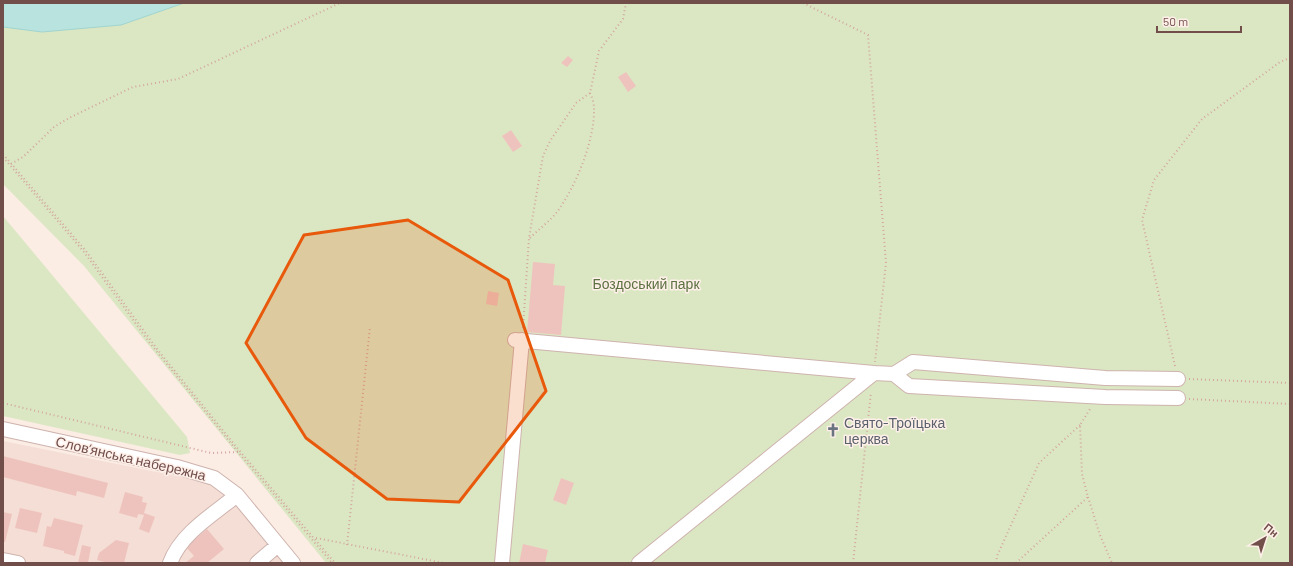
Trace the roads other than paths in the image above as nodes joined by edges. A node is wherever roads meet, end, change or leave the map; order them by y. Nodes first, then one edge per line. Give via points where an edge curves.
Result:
1 (874, 373) junction
2 (894, 374) junction
3 (1178, 379) road end
4 (1178, 398) road end
5 (3, 428) edge
6 (237, 495) junction
7 (278, 545) junction
8 (3, 560) edge
9 (18, 563) edge
10 (170, 563) edge
11 (257, 563) edge
12 (293, 563) edge
13 (502, 563) edge
14 (639, 563) edge

1 - 2 street
1 - 13 street via 519,340
1 - 14 street
2 - 3 street via 913,362 1104,378
2 - 4 street via 909,386
5 - 6 street, Словʼянська набережна via 195,471 214,478
6 - 7 street, Словʼянська набережна
6 - 10 street via 185,538 175,549
7 - 11 street
7 - 12 street, Словʼянська набережна
8 - 9 street

